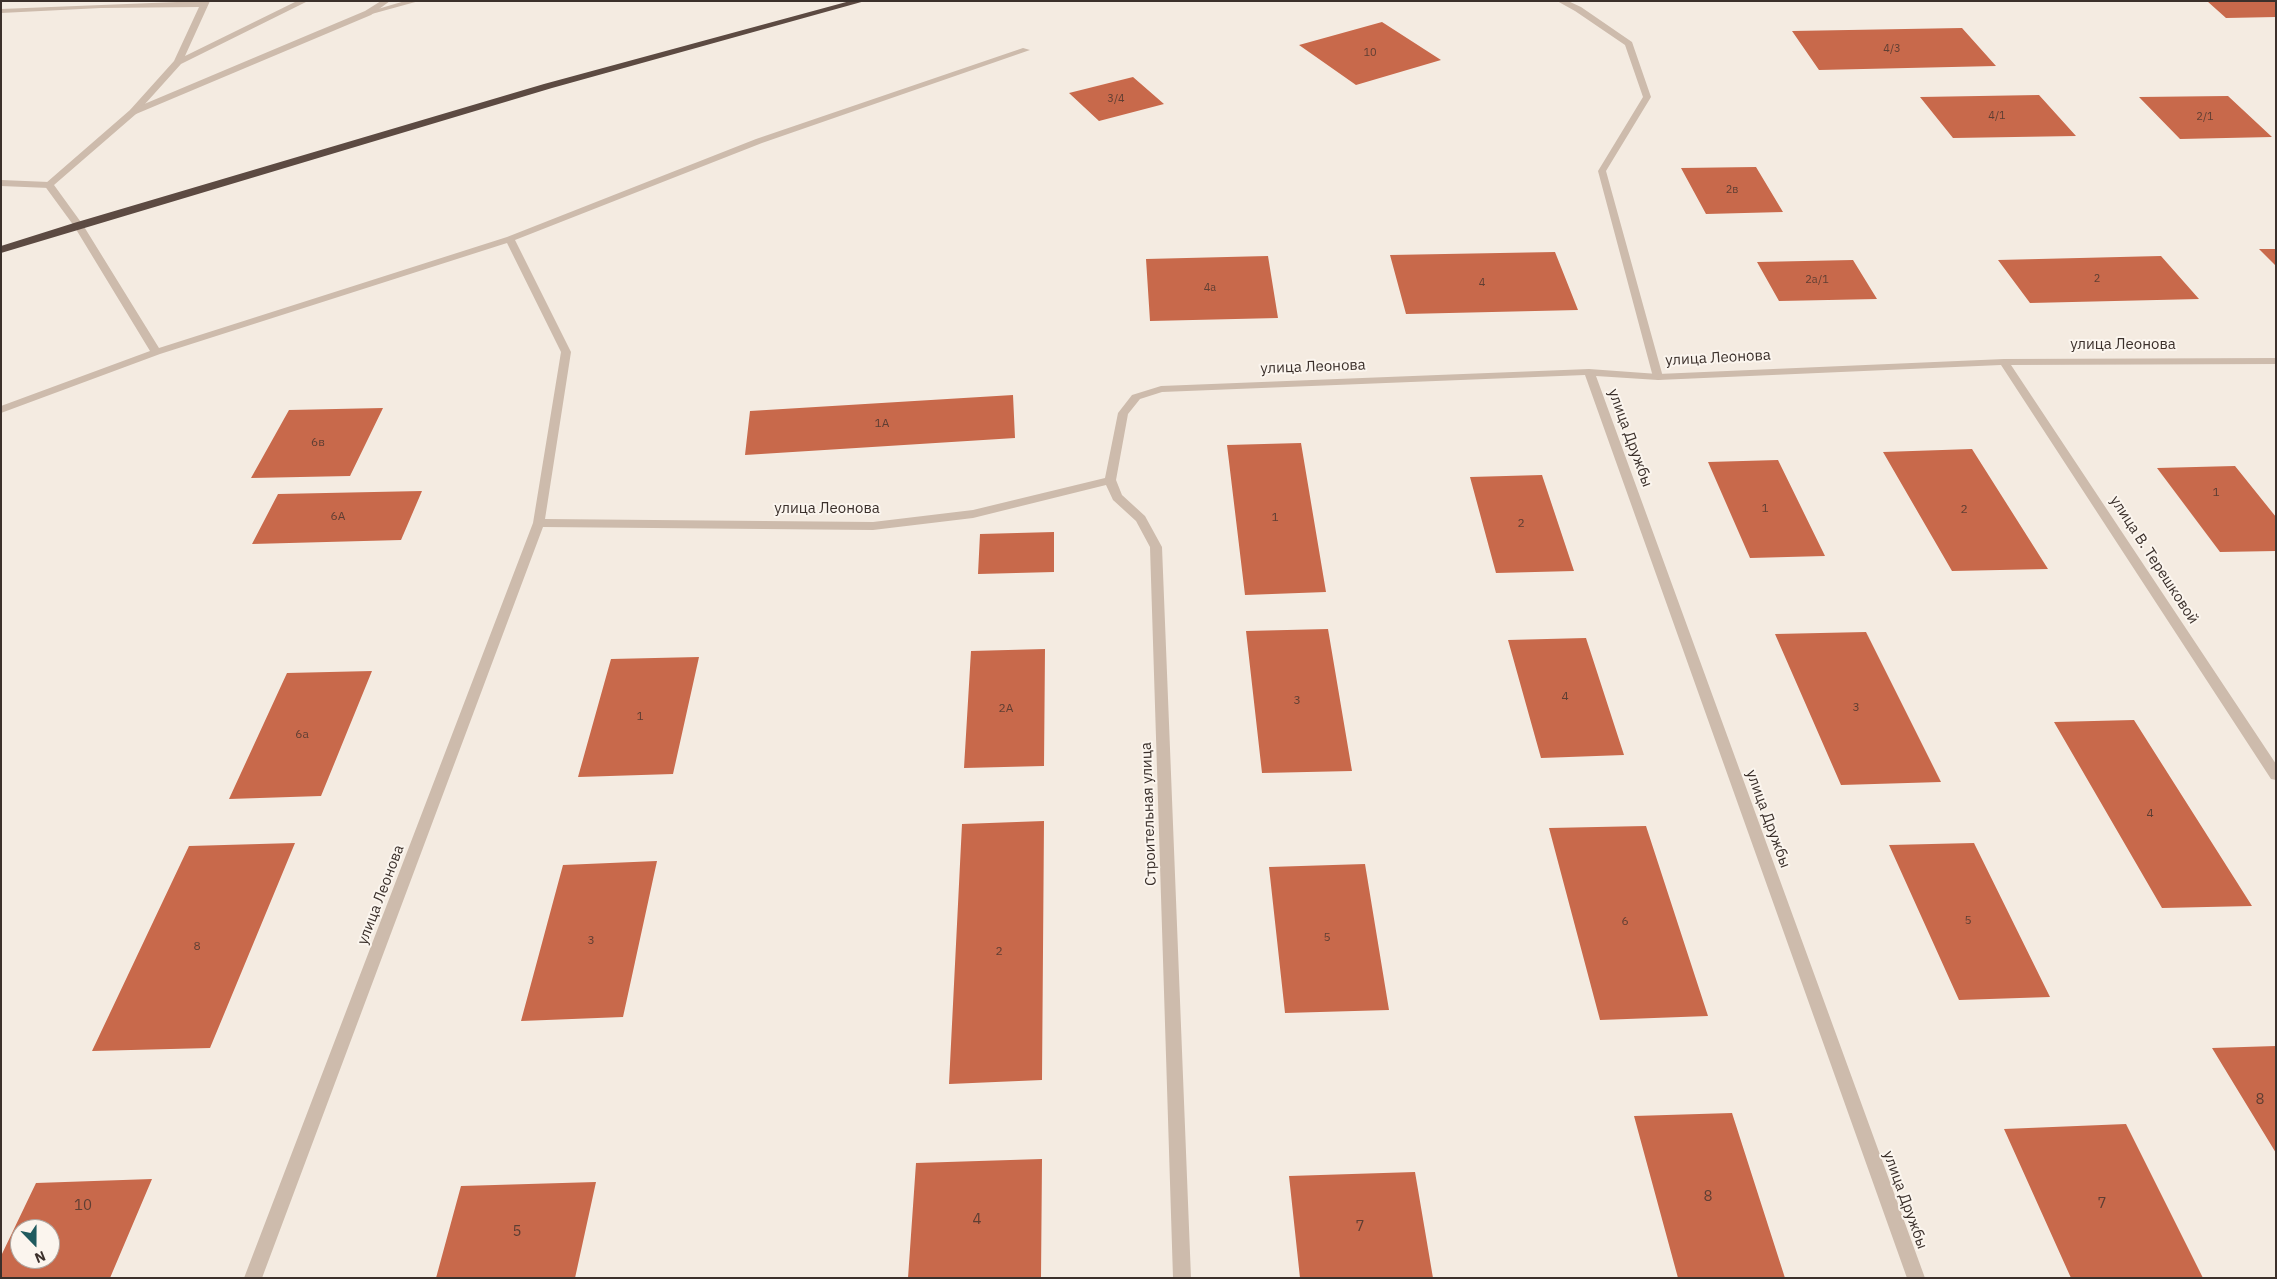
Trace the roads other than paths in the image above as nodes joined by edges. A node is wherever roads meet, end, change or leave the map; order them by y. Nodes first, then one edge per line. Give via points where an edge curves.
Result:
1 (304, 1) edge
2 (386, 1) edge
3 (416, 1) edge
4 (861, 1) edge
5 (1561, 1) edge
6 (206, 3) edge
7 (1, 11) edge
8 (368, 13) junction
9 (1026, 50) dead end
10 (178, 62) junction
11 (133, 112) junction
12 (1, 183) edge
13 (49, 185) junction
14 (78, 225) junction
15 (510, 239) junction
16 (1, 250) edge
17 (156, 352) junction
18 (2276, 361) edge
19 (2004, 362) junction
20 (1589, 372) junction
21 (1658, 377) junction
22 (1, 410) edge
23 (1110, 480) junction
24 (539, 523) junction
25 (2276, 775) edge
26 (253, 1278) edge
27 (1182, 1278) edge
28 (1916, 1278) edge

1 - 10 street
2 - 8 street
3 - 8 street
4 - 14 highway via 548,86
5 - 21 street via 1629,44 1647,97 1602,170
6 - 7 street
6 - 10 street
8 - 11 street
9 - 15 street via 759,141
10 - 11 street
11 - 13 street
12 - 13 street
13 - 14 street
14 - 16 highway
14 - 17 street
15 - 17 street
15 - 24 street, улица Леонова via 566,352
17 - 22 street
18 - 19 street, улица Леонова
19 - 21 street, улица Леонова
19 - 25 street, улица В. Терешковой
20 - 21 street, улица Леонова
20 - 23 street, улица Леонова via 1161,389 1136,397 1123,414
20 - 28 street, улица Дружбы
23 - 24 street, улица Леонова via 973,514 873,526
23 - 27 street, Строительная улица via 1117,497 1141,519 1156,547
24 - 26 street, улица Леонова

